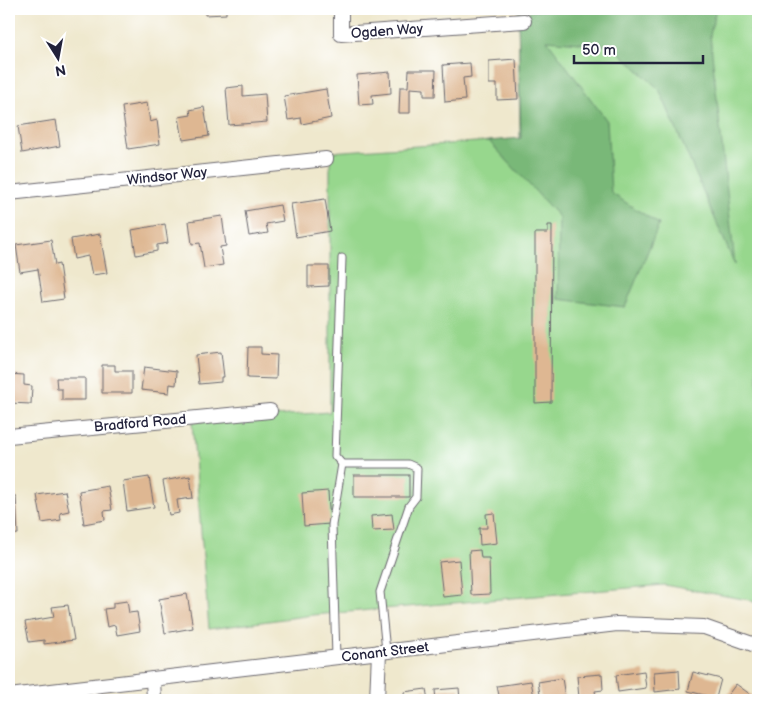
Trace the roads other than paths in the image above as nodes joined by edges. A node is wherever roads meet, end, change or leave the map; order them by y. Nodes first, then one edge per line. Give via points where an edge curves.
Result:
1 (341, 9) edge
2 (524, 21) dead end
3 (326, 159) dead end
4 (9, 193) edge
5 (342, 258) dead end
6 (270, 411) dead end
7 (9, 436) edge
8 (342, 464) junction
9 (758, 646) edge
10 (382, 652) junction
11 (336, 658) junction
12 (153, 679) junction
13 (9, 696) edge
14 (154, 700) edge
15 (376, 700) edge

1 - 2 street, Ogden Way via 341,34
3 - 4 street, Windsor Way
5 - 8 lane via 335,456
6 - 7 street, Bradford Road
8 - 10 lane via 408,464 417,468 416,497 408,506 380,592
8 - 11 lane via 332,525
9 - 10 street, Conant Street via 704,626 617,624
10 - 11 street, Conant Street
10 - 15 street
11 - 12 street, Conant Street
12 - 13 street, Conant Street
12 - 14 street

